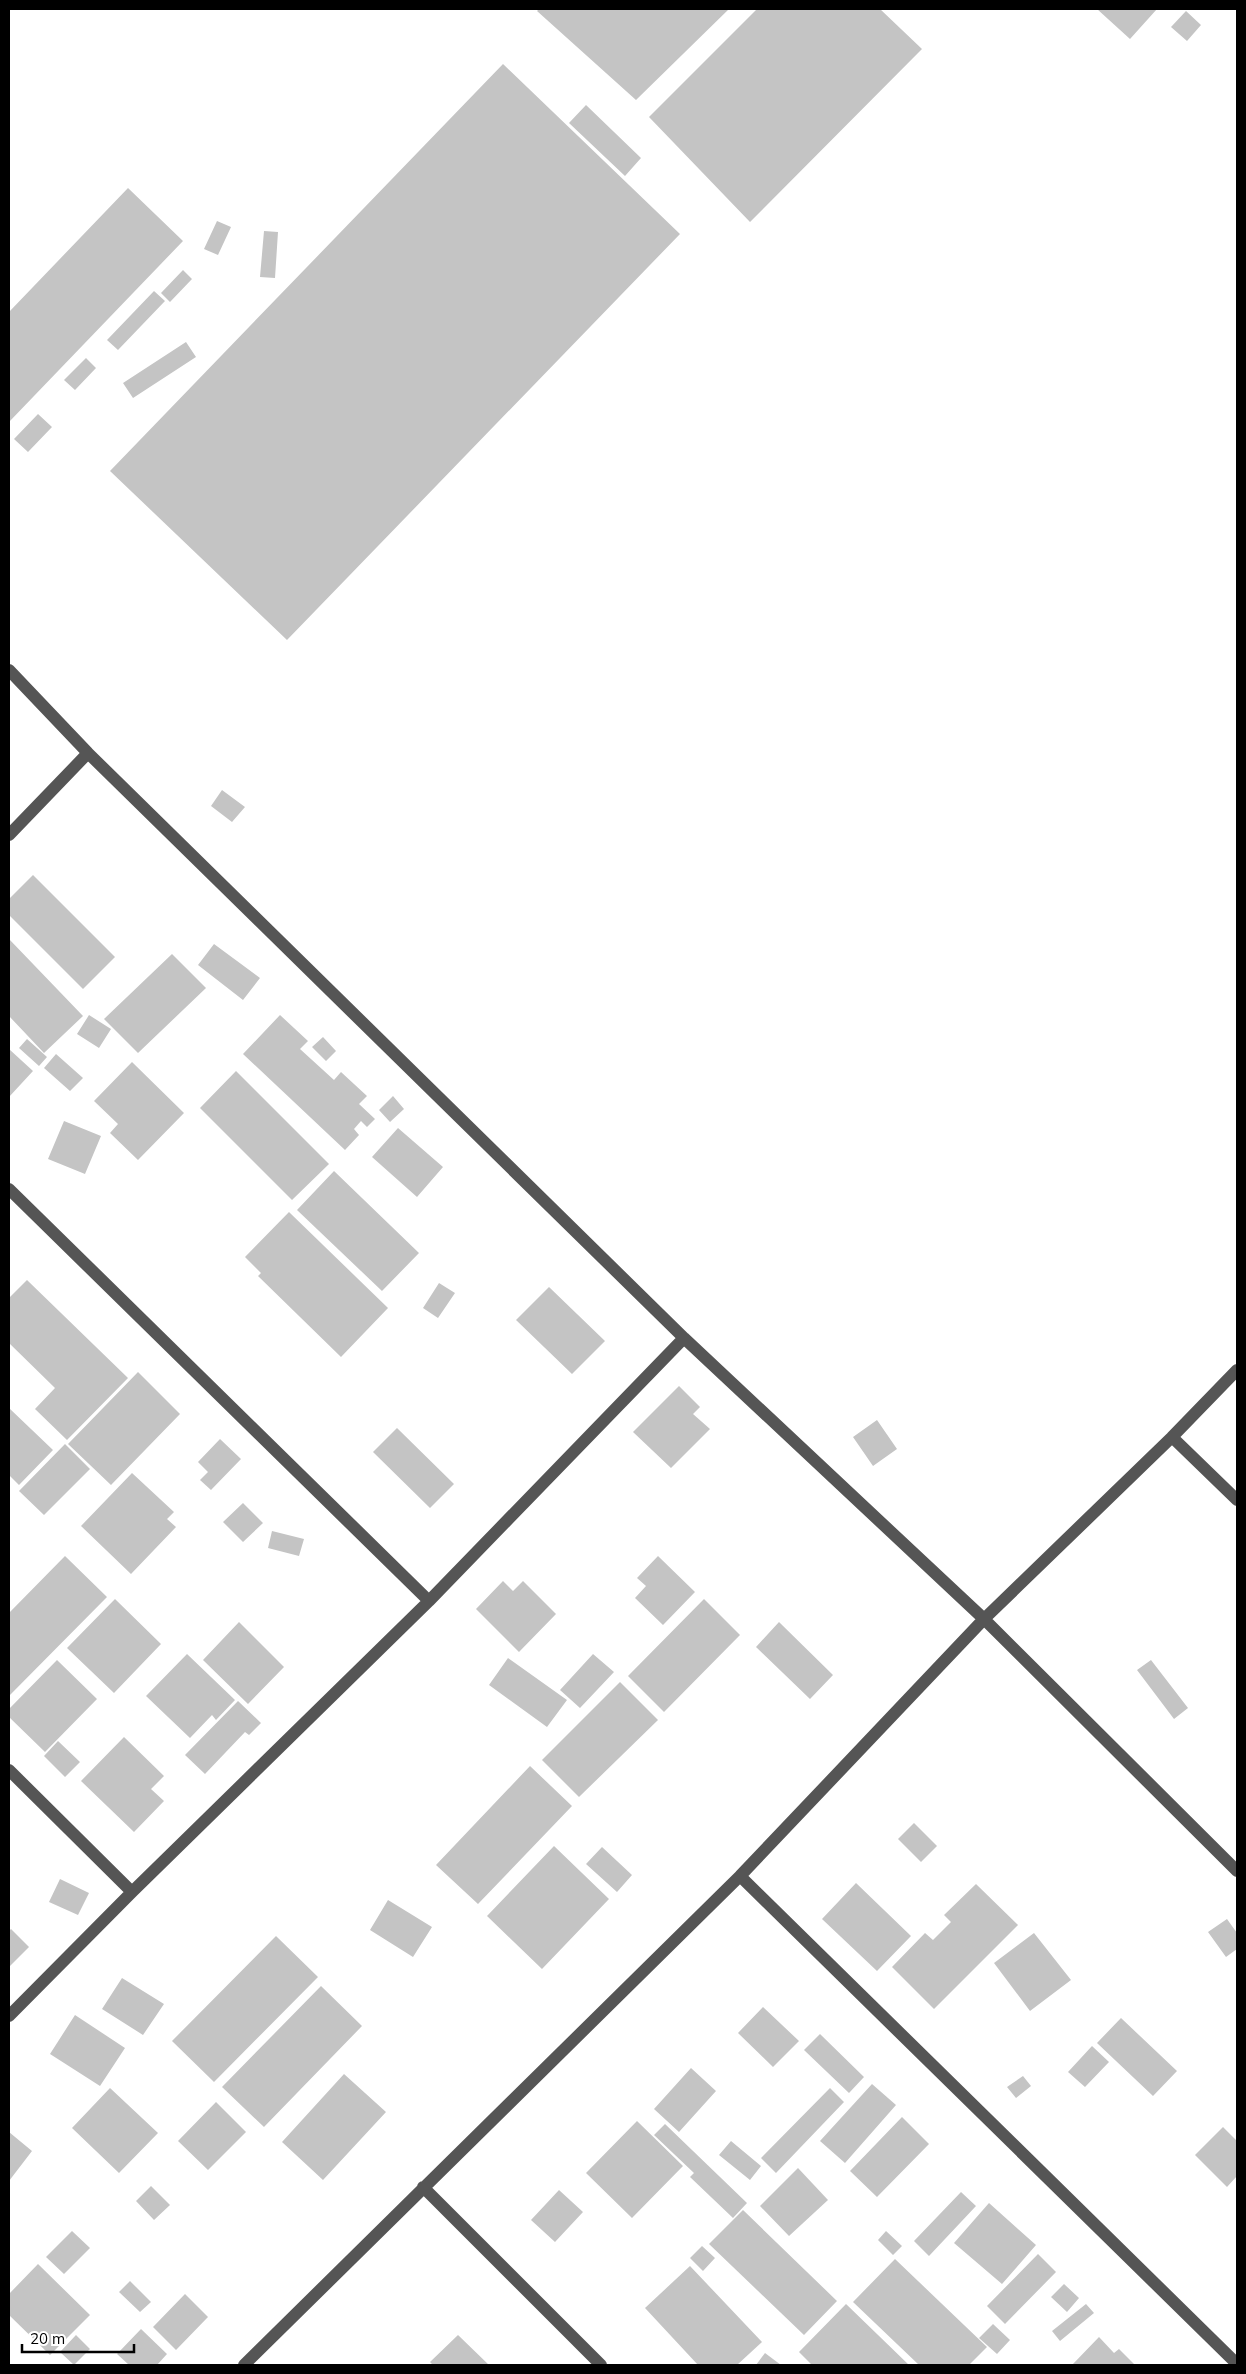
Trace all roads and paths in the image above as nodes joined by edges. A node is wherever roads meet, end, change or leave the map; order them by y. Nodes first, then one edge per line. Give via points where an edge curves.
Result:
1 (9, 670) edge
2 (88, 753) junction
3 (9, 835) edge
4 (9, 1189) edge
5 (684, 1338) junction
6 (1237, 1370) edge
7 (1172, 1437) junction
8 (1237, 1500) edge
9 (429, 1601) junction
10 (984, 1619) junction
11 (9, 1770) edge
12 (1237, 1872) edge
13 (740, 1876) junction
14 (132, 1892) junction
15 (9, 2016) edge
16 (423, 2187) junction
17 (1237, 2364) edge
18 (244, 2365) edge
19 (601, 2365) edge

1 - 2 street
2 - 3 street
2 - 5 street
4 - 9 street
5 - 9 street
5 - 10 street
6 - 7 street
7 - 8 street
7 - 10 street
9 - 14 street
10 - 12 street
10 - 13 street
11 - 14 street
13 - 16 street
13 - 17 street
14 - 15 street
16 - 18 street
16 - 19 street

